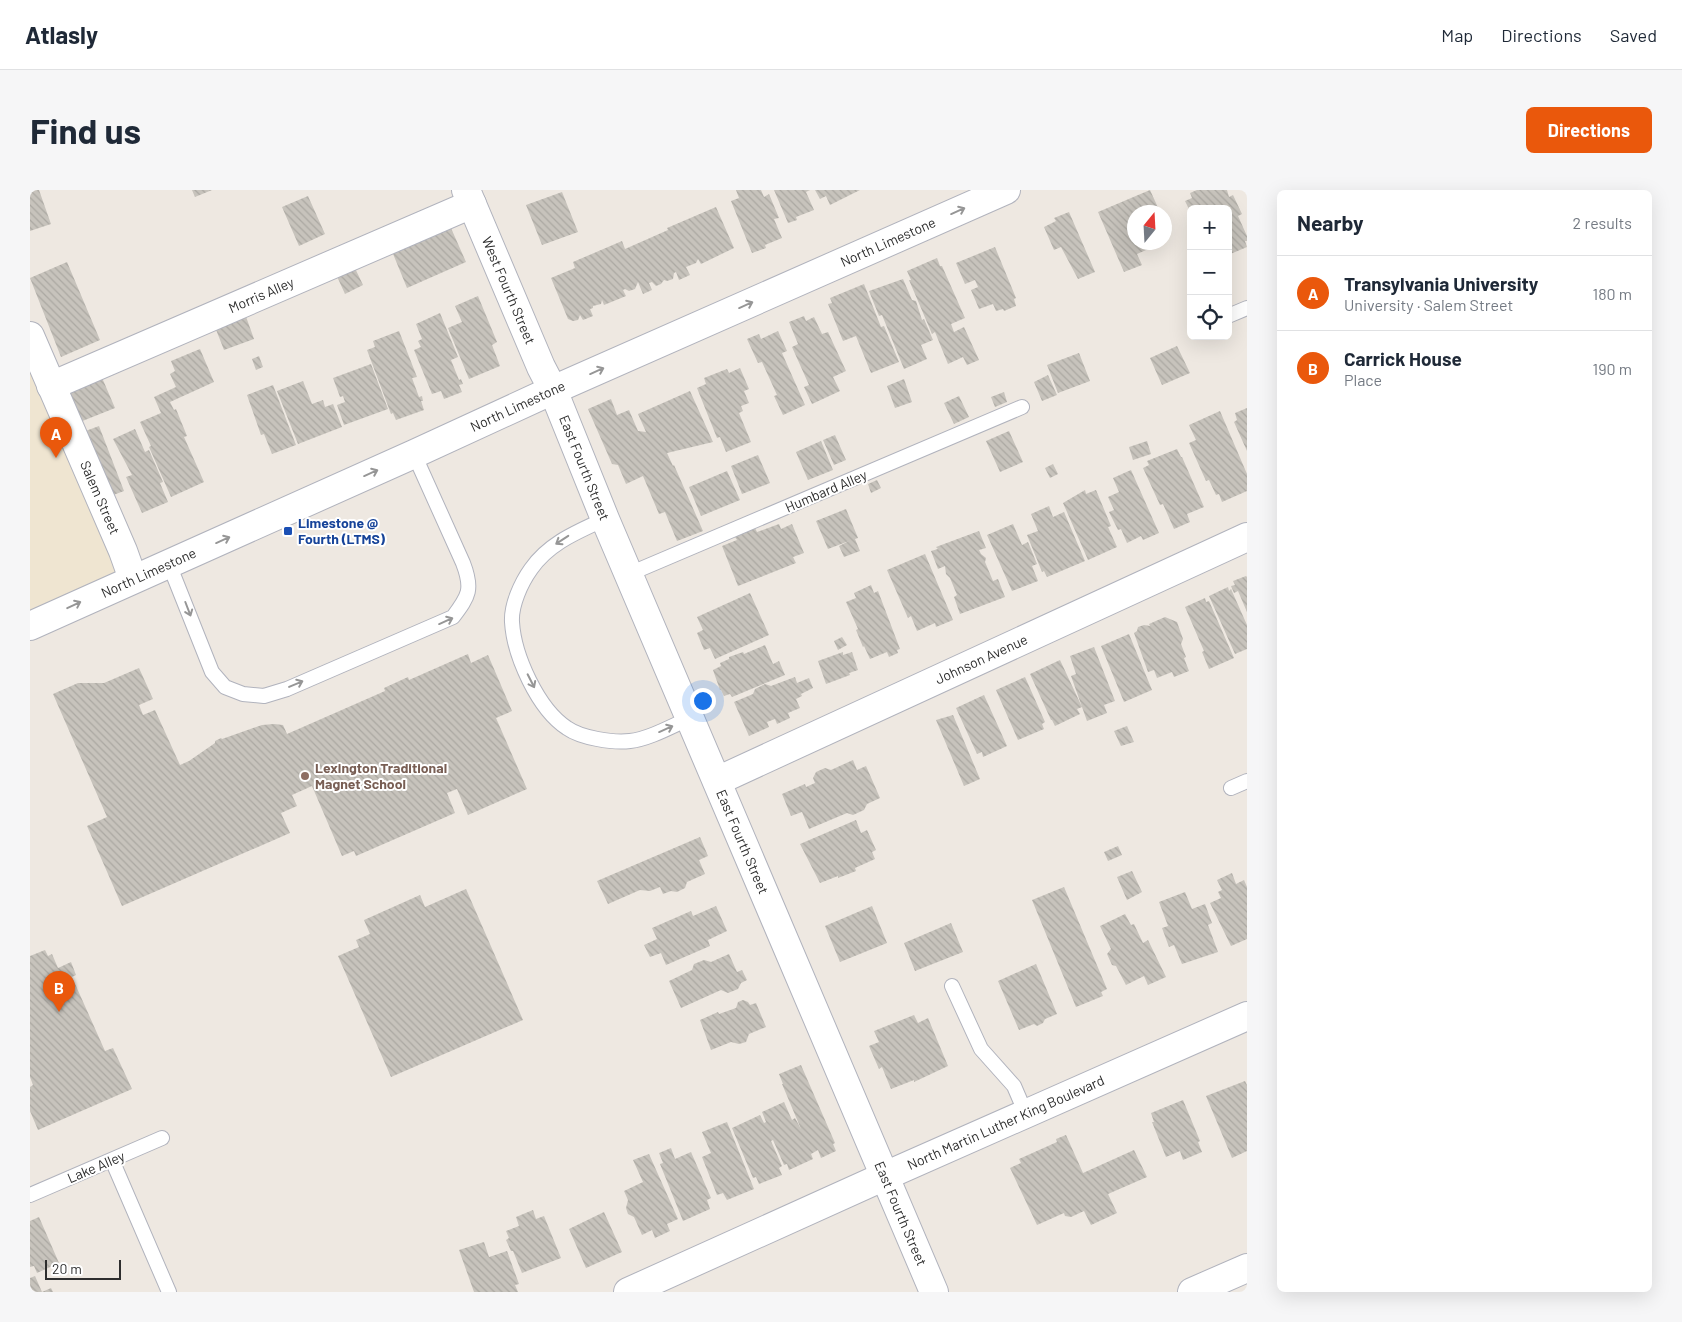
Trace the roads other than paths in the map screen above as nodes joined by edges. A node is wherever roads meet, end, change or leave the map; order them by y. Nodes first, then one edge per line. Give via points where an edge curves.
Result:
1 (1006, 190) edge
2 (469, 197) edge
3 (1247, 308) edge
4 (1232, 314) edge
5 (30, 336) edge
6 (51, 386) junction
7 (553, 390) junction
8 (1022, 407) dead end
9 (414, 454) junction
10 (605, 518) junction
11 (1247, 537) edge
12 (169, 564) junction
13 (629, 574) junction
14 (133, 579) junction
15 (30, 626) edge
16 (690, 718) junction
17 (717, 781) junction
18 (1247, 781) edge
19 (1231, 788) dead end
20 (952, 986) dead end
21 (1247, 1016) edge
22 (1026, 1114) junction
23 (162, 1138) dead end
24 (112, 1160) junction
25 (885, 1176) junction
26 (30, 1196) edge
27 (1247, 1268) edge
28 (168, 1292) edge
29 (628, 1292) edge
30 (934, 1292) edge
31 (1192, 1292) edge

7 -> 1 street, North Limestone
2 - 6 street, Morris Alley
2 - 7 street, West Fourth Street
3 - 4 lane
5 - 6 street, Salem Street
6 - 14 street, Salem Street
7 - 9 street, North Limestone
7 - 10 street, East Fourth Street
8 - 13 lane, Humbard Alley
12 -> 9 street, North Limestone
12 -> 9 lane via 212,672 225,687 243,694 264,696 287,689 454,617 467,599 469,579
10 - 13 street, East Fourth Street
10 -> 16 lane via 563,538 530,570 517,595 512,621 518,654 547,710 567,728 582,734 596,739 630,741
11 - 17 street, Johnson Avenue
12 - 14 street, North Limestone
13 - 16 street, East Fourth Street
15 -> 14 street, North Limestone
16 - 17 street, East Fourth Street
17 - 25 street, East Fourth Street
18 - 19 lane
20 - 22 lane via 981,1049 1014,1086
21 - 22 street, North Martin Luther King Boulevard
22 - 25 street, North Martin Luther King Boulevard
23 - 24 lane, Lake Alley
24 - 26 lane, Lake Alley
24 - 28 lane
25 - 29 street, North Martin Luther King Boulevard
25 - 30 street, East Fourth Street
27 - 31 street

